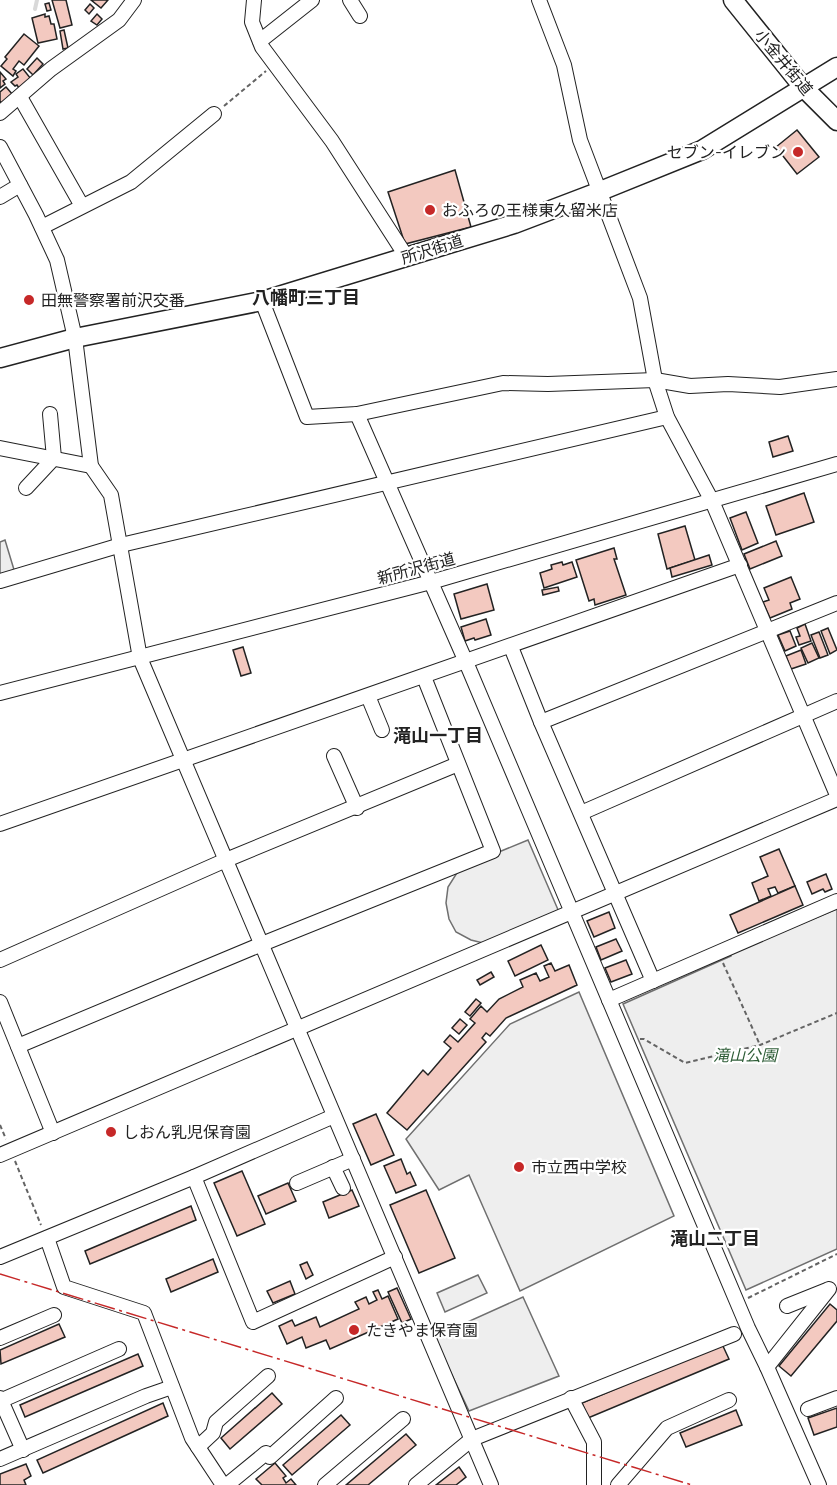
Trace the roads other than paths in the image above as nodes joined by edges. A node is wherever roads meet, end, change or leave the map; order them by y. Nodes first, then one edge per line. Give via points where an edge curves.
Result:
1 (134, 0) edge
2 (254, 0) edge
3 (312, 0) edge
4 (350, 0) edge
5 (539, 0) edge
6 (734, 0) edge
7 (360, 16) dead end
8 (260, 41) junction
9 (837, 68) edge
10 (803, 87) junction
11 (20, 97) junction
12 (0, 113) edge
13 (214, 114) road end
14 (837, 121) edge
15 (0, 147) edge
16 (20, 185) junction
17 (598, 192) junction
18 (0, 197) edge
19 (82, 207) junction
20 (42, 227) junction
21 (406, 256) junction
22 (262, 301) junction
23 (75, 338) junction
24 (0, 358) edge
25 (837, 379) edge
26 (655, 381) junction
27 (50, 414) dead end
28 (357, 414) junction
29 (667, 417) junction
30 (0, 448) edge
31 (54, 458) junction
32 (837, 464) edge
33 (91, 466) junction
34 (388, 483) junction
35 (26, 489) dead end
36 (712, 501) junction
37 (121, 545) junction
38 (740, 565) junction
39 (0, 581) edge
40 (430, 582) junction
41 (837, 603) edge
42 (768, 631) junction
43 (511, 647) junction
44 (140, 658) junction
45 (466, 662) junction
46 (424, 677) junction
47 (0, 693) edge
48 (368, 696) junction
49 (837, 701) edge
50 (803, 715) junction
51 (541, 722) junction
52 (382, 730) dead end
53 (334, 756) dead end
54 (184, 759) junction
55 (458, 764) junction
56 (837, 797) edge
57 (357, 808) junction
58 (581, 813) junction
59 (0, 824) edge
60 (226, 860) junction
61 (615, 892) junction
62 (837, 901) edge
63 (572, 911) junction
64 (262, 944) junction
65 (0, 960) edge
66 (653, 981) junction
67 (609, 1000) junction
68 (0, 1002) edge
69 (298, 1028) junction
70 (18, 1046) junction
71 (334, 1116) junction
72 (53, 1132) junction
73 (5, 1153) edge
74 (353, 1159) junction
75 (333, 1167) junction
76 (194, 1177) junction
77 (297, 1183) dead end
78 (343, 1188) dead end
79 (46, 1238) junction
80 (1, 1255) edge
81 (395, 1257) junction
82 (833, 1287) edge
83 (787, 1306) dead end
84 (54, 1315) dead end
85 (734, 1334) dead end
86 (0, 1338) edge
87 (119, 1349) dead end
88 (768, 1367) junction
89 (268, 1376) dead end
90 (172, 1387) junction
91 (336, 1398) dead end
92 (571, 1398) junction
93 (837, 1398) edge
94 (0, 1399) edge
95 (729, 1400) dead end
96 (808, 1409) dead end
97 (402, 1419) dead end
98 (472, 1439) junction
99 (198, 1447) junction
100 (23, 1450) junction
101 (0, 1459) edge
102 (225, 1485) edge
103 (326, 1485) edge
104 (417, 1485) edge
105 (491, 1485) edge
106 (594, 1485) edge
107 (618, 1485) edge
108 (819, 1485) edge

1 - 11 street via 118,20
2 - 8 street via 252,22
3 - 8 street
4 - 7 street
5 - 17 street via 564,65 580,140
6 - 10 main road, 小金井街道
8 - 21 street via 332,141
9 - 10 main road, 所沢街道
10 - 14 main road, 小金井街道
10 - 17 main road, 所沢街道 via 702,150
11 - 12 street
11 - 19 street
13 - 19 street via 131,182
15 - 16 street
16 - 18 street
16 - 20 street
17 - 21 main road, 所沢街道 via 514,224
17 - 26 street via 640,298
19 - 20 street
20 - 23 street via 57,260
21 - 22 main road, 所沢街道
22 - 23 main road, 所沢街道
22 - 28 street via 307,417
23 - 24 main road, 所沢街道
23 - 33 street
25 - 26 street via 780,387 690,386
26 - 28 street via 503,383
26 - 29 street
27 - 31 street
28 - 34 street
29 - 34 street
29 - 36 street
30 - 31 street
31 - 33 street
31 - 35 street
32 - 36 street, 新所沢街道
33 - 37 street via 111,495
34 - 37 street
34 - 40 street
36 - 38 street
36 - 40 street, 新所沢街道
37 - 39 street
37 - 44 street
38 - 42 street
38 - 43 street
40 - 44 street, 新所沢街道
40 - 45 street
41 - 42 street
42 - 50 street
42 - 51 street
43 - 45 street
43 - 51 street
44 - 47 street, 新所沢街道
44 - 54 street
45 - 46 street
45 - 63 street
46 - 48 street
46 - 55 street
48 - 52 street
48 - 54 street
49 - 50 street
50 - 56 street
50 - 58 street
51 - 58 street
53 - 57 street
54 - 59 street
54 - 60 street
55 - 57 street
55 - 64 street via 493,851
56 - 61 street
57 - 60 street
58 - 61 street
60 - 64 street
60 - 65 street
61 - 63 street
61 - 66 street
62 - 66 street
63 - 67 street
63 - 69 street
64 - 69 street
64 - 70 street
66 - 67 street
67 - 88 street via 737,1303
68 - 70 street
69 - 71 street
69 - 72 street
70 - 72 street
71 - 74 street
71 - 76 street
72 - 73 street
74 - 75 street
74 - 81 street
75 - 77 street
75 - 78 street
76 - 79 street
76 - 81 street via 253,1322
79 - 80 street
79 - 90 street via 64,1287 144,1313
81 - 98 street
82 - 83 street
82 - 88 street
84 - 86 street
85 - 92 street
87 - 94 street
88 - 108 street
89 - 99 street via 216,1422 213,1433
90 - 99 street
90 - 100 street
91 - 102 street via 270,1457 266,1453
92 - 98 street
92 - 106 street via 594,1442
93 - 96 street
94 - 100 street
95 - 107 street via 668,1428
97 - 103 street
98 - 104 street
98 - 105 street
99 - 102 street
100 - 101 street

